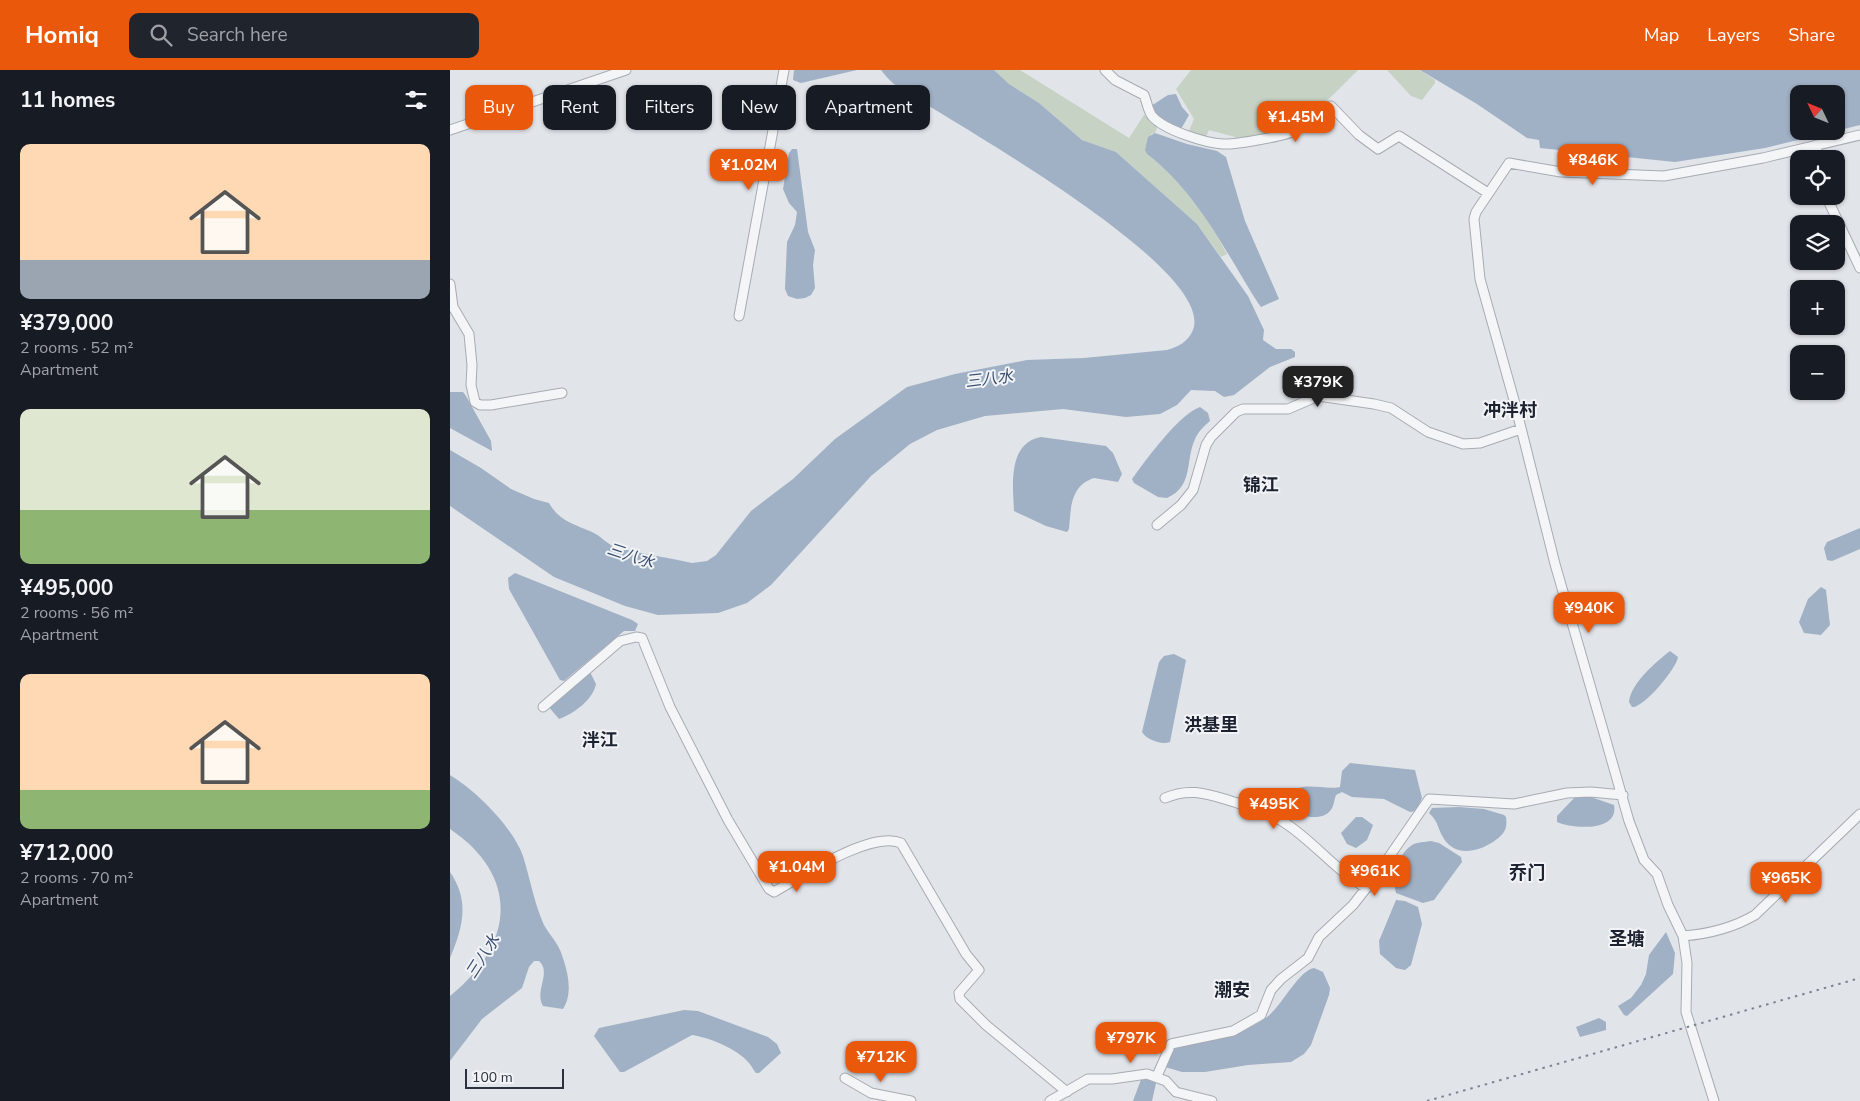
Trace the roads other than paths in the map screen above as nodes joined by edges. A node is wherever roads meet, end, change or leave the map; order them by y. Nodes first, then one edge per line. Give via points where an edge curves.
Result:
1 (626, 70) edge
2 (784, 70) edge
3 (1105, 70) edge
4 (450, 130) edge
5 (1860, 135) edge
6 (1816, 145) junction
7 (1817, 150) edge
8 (1488, 193) junction
9 (1830, 205) edge
10 (1860, 268) edge
11 (450, 284) edge
12 (739, 316) dead end
13 (562, 393) dead end
14 (1521, 429) junction
15 (1157, 525) dead end
16 (543, 707) dead end
17 (1623, 795) junction
18 (1164, 798) dead end
19 (1860, 814) edge
20 (1367, 888) junction
21 (1683, 936) junction
22 (1157, 1076) junction
23 (845, 1078) dead end
24 (1067, 1092) junction
25 (911, 1101) edge
26 (1050, 1101) edge
27 (1212, 1101) edge
28 (1714, 1101) edge

1 - 4 street
2 - 12 street
3 - 8 street via 1115,80 1142,94 1150,114 1158,122 1205,140 1227,144 1292,132 1322,109 1332,106 1359,135 1378,149 1399,136
5 - 6 street
6 - 7 street
6 - 8 street via 1664,176 1561,172 1509,163
8 - 14 street via 1474,219 1480,279
9 - 10 street
11 - 13 street via 453,308 469,334 475,402 491,405
14 - 15 street via 1480,444 1463,444 1428,432 1392,408 1374,404 1316,396 1288,409 1243,409 1212,436 1206,445 1194,488 1181,505
14 - 17 street via 1555,564
16 - 24 street via 620,640 642,638 670,707 728,820 768,889 774,892 867,845 885,840 901,843 966,954 979,970 959,993 960,999 986,1025
17 - 20 street via 1591,792 1514,804 1430,799
17 - 21 street via 1644,860 1657,874
18 - 20 street via 1193,790 1262,811 1294,829 1352,880
19 - 21 street via 1755,915 1703,935
20 - 22 street via 1319,937 1308,958 1276,985 1261,1015 1233,1031 1171,1044
21 - 28 street via 1687,963 1686,1012
22 - 24 street via 1091,1079
22 - 27 street via 1176,1092
23 - 25 street via 872,1093
24 - 26 street

